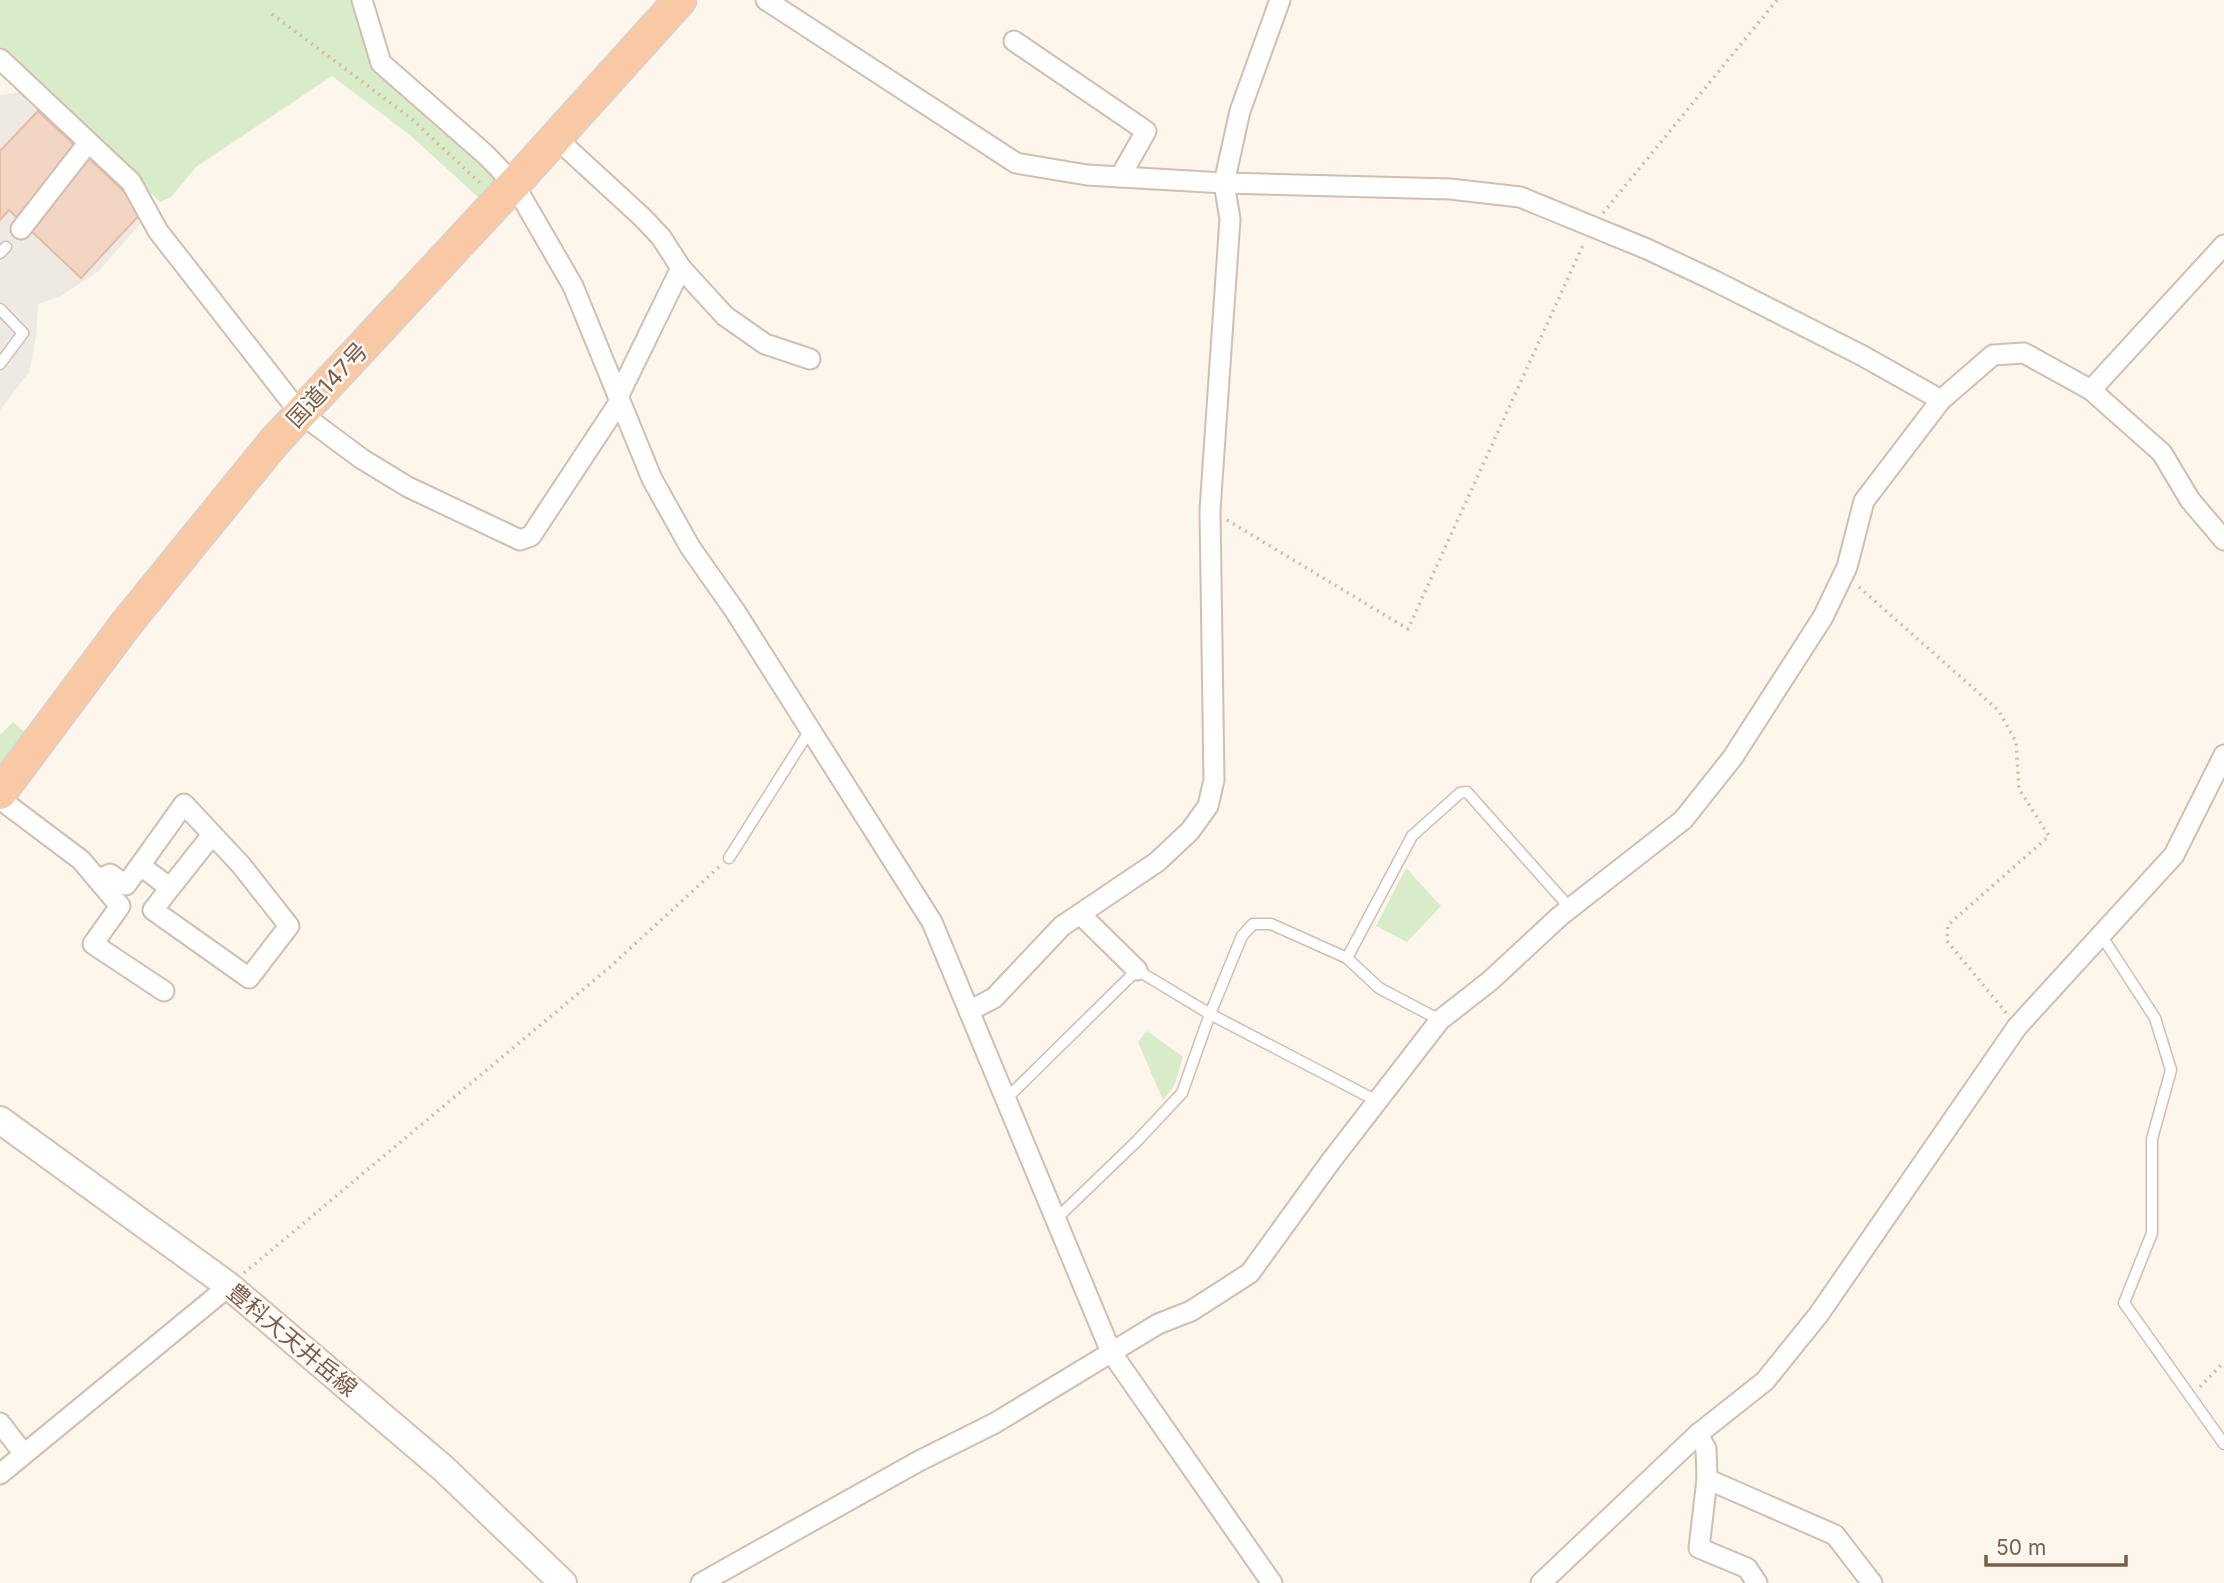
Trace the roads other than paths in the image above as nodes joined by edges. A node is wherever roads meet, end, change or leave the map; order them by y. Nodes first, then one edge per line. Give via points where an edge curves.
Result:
1 (362, 0) edge
2 (680, 0) edge
3 (766, 0) edge
4 (1280, 0) edge
5 (1014, 41) dead end
6 (0, 59) edge
7 (556, 138) junction
8 (88, 143) junction
9 (1120, 177) junction
10 (1224, 183) junction
11 (514, 184) junction
12 (22, 229) dead end
13 (2224, 245) edge
14 (681, 268) junction
15 (0, 309) edge
16 (810, 359) dead end
17 (0, 364) edge
18 (2091, 390) junction
19 (619, 399) junction
20 (1941, 400) junction
21 (300, 413) junction
22 (2224, 540) edge
23 (810, 729) junction
24 (2224, 755) edge
25 (0, 793) edge
26 (0, 799) edge
27 (212, 835) junction
28 (729, 858) road end
29 (141, 866) junction
30 (98, 880) junction
31 (170, 888) junction
32 (1570, 908) junction
33 (1080, 914) junction
34 (2101, 935) junction
35 (1347, 958) junction
36 (1137, 970) junction
37 (164, 991) dead end
38 (969, 1011) junction
39 (1210, 1014) junction
40 (1440, 1020) junction
41 (1006, 1099) junction
42 (1377, 1101) junction
43 (0, 1120) edge
44 (1055, 1220) junction
45 (229, 1286) junction
46 (1111, 1352) junction
47 (0, 1423) edge
48 (1698, 1434) junction
49 (2224, 1444) edge
50 (24, 1454) junction
51 (0, 1474) edge
52 (1707, 1479) junction
53 (564, 1583) edge
54 (701, 1583) edge
55 (1272, 1583) edge
56 (1541, 1583) edge
57 (1757, 1583) edge
58 (1872, 1583) edge

1 - 11 street via 381,63
2 - 7 highway, 国道147号
3 - 9 street via 1016,163
4 - 10 street via 1240,111
5 - 9 street via 1146,131
6 - 8 street
7 - 11 highway, 国道147号
7 - 14 street via 642,217
8 - 12 street
8 - 21 street via 131,182 158,231
9 - 10 street
10 - 20 street via 1450,189 1520,197 1713,280
10 - 33 street via 1230,219 1210,510 1214,780 1208,806 1190,831 1157,862
11 - 19 street via 573,286
11 - 21 highway, 国道147号
13 - 18 street
14 - 16 street via 725,316 765,344
14 - 19 street
15 - 17 lane via 23,333
18 - 20 street via 2024,353 2008,353 1993,355
18 - 22 street via 2162,453 2190,500
19 - 21 street via 531,536 520,540 408,487
19 - 23 street via 652,479 690,547
20 - 32 street via 1864,501 1844,574 1823,617 1733,757 1683,820
21 - 25 highway, 国道147号 via 142,604
23 - 28 lane
23 - 38 street via 932,922
24 - 34 street via 2174,855
26 - 30 street via 81,860
27 - 29 street via 184,804
27 - 31 street
27 - 31 street via 289,926 249,978 153,910
29 - 30 street via 126,885 110,874
29 - 31 street
30 - 37 street via 120,906 93,944
32 - 35 lane via 1466,792 1460,793 1412,836
32 - 40 street via 1490,982
33 - 36 street
33 - 38 street via 1062,926 994,998
34 - 48 street via 2017,1027 1819,1314 1765,1381
34 - 49 lane via 2155,1018 2171,1070 2152,1139 2152,1233 2124,1303
35 - 39 lane via 1271,924 1253,924 1242,936
35 - 40 lane via 1379,988
36 - 39 lane
36 - 41 lane
38 - 41 street
39 - 42 lane
39 - 44 lane via 1182,1093
40 - 42 street
41 - 44 street
42 - 46 street via 1250,1273 1191,1311
43 - 45 main road, 豊科大天井岳線
44 - 46 street
45 - 50 street
45 - 53 main road, 豊科大天井岳線 via 444,1469
46 - 54 street via 995,1423
46 - 55 street
47 - 50 street
48 - 52 street via 1706,1449
48 - 56 street
50 - 51 street
52 - 57 street via 1699,1548 1747,1568
52 - 58 street via 1835,1535

